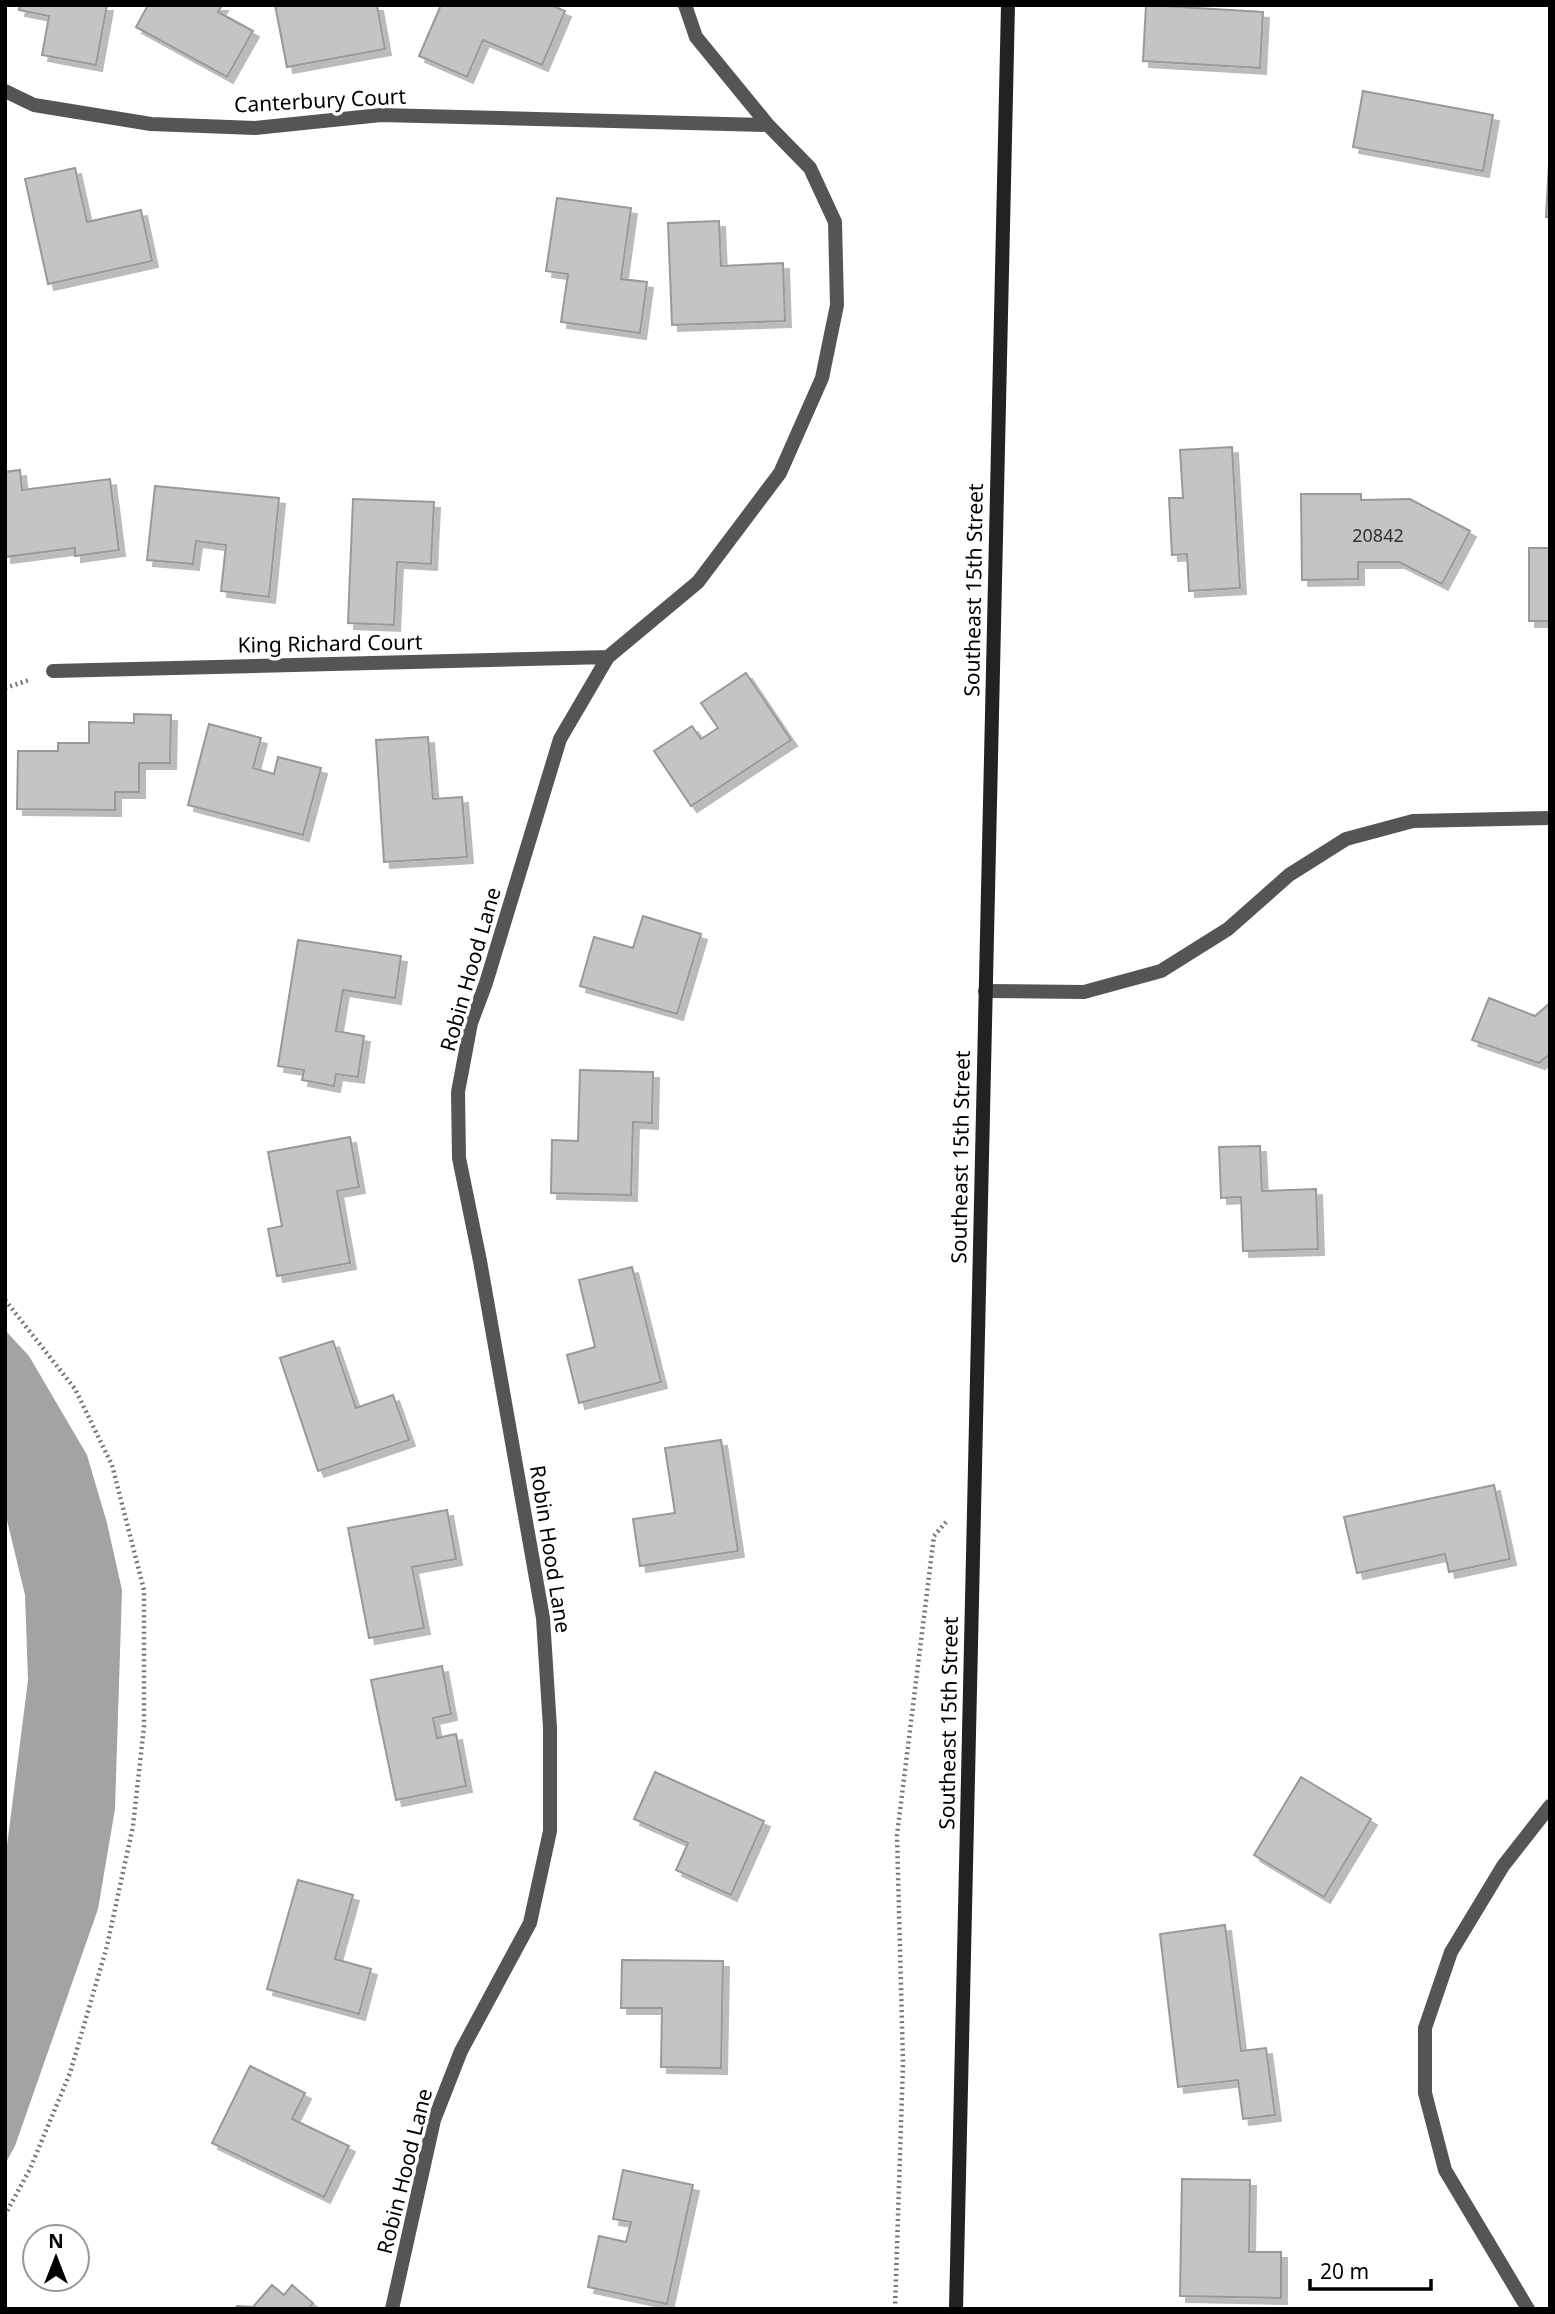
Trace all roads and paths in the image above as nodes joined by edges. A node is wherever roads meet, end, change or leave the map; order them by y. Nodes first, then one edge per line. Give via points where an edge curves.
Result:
1 (685, 5) edge
2 (1008, 5) edge
3 (5, 91) edge
4 (768, 125) junction
5 (608, 657) junction
6 (53, 671) dead end
7 (1550, 818) edge
8 (985, 991) junction
9 (5, 1300) edge
10 (974, 1492) junction
11 (1550, 1806) edge
12 (5, 2215) edge
13 (392, 2309) edge
14 (895, 2309) edge
15 (957, 2309) edge
16 (1528, 2309) edge

1 - 4 street, Robin Hood Lane via 696,37
2 - 8 main road, Southeast 15th Street
3 - 4 street, Canterbury Court via 34,105 151,124 255,128 381,115
4 - 5 street, Robin Hood Lane via 810,168 835,222 837,305 822,378 780,473 698,582
5 - 6 street, King Richard Court
5 - 13 street, Robin Hood Lane via 561,738 471,1023 458,1093 459,1158 543,1618 550,1831 530,1923 461,2051 434,2120
7 - 8 street via 1413,821 1346,839 1289,875 1228,929 1161,971 1084,992
8 - 10 main road, Southeast 15th Street
9 - 12 path via 75,1389 112,1465 144,1590 144,1726 133,1826 107,1946 70,2073 30,2169
10 - 14 path via 934,1536 897,1835 903,2063
10 - 15 main road, Southeast 15th Street
11 - 16 street via 1503,1866 1451,1952 1425,2028 1425,2093 1445,2170

